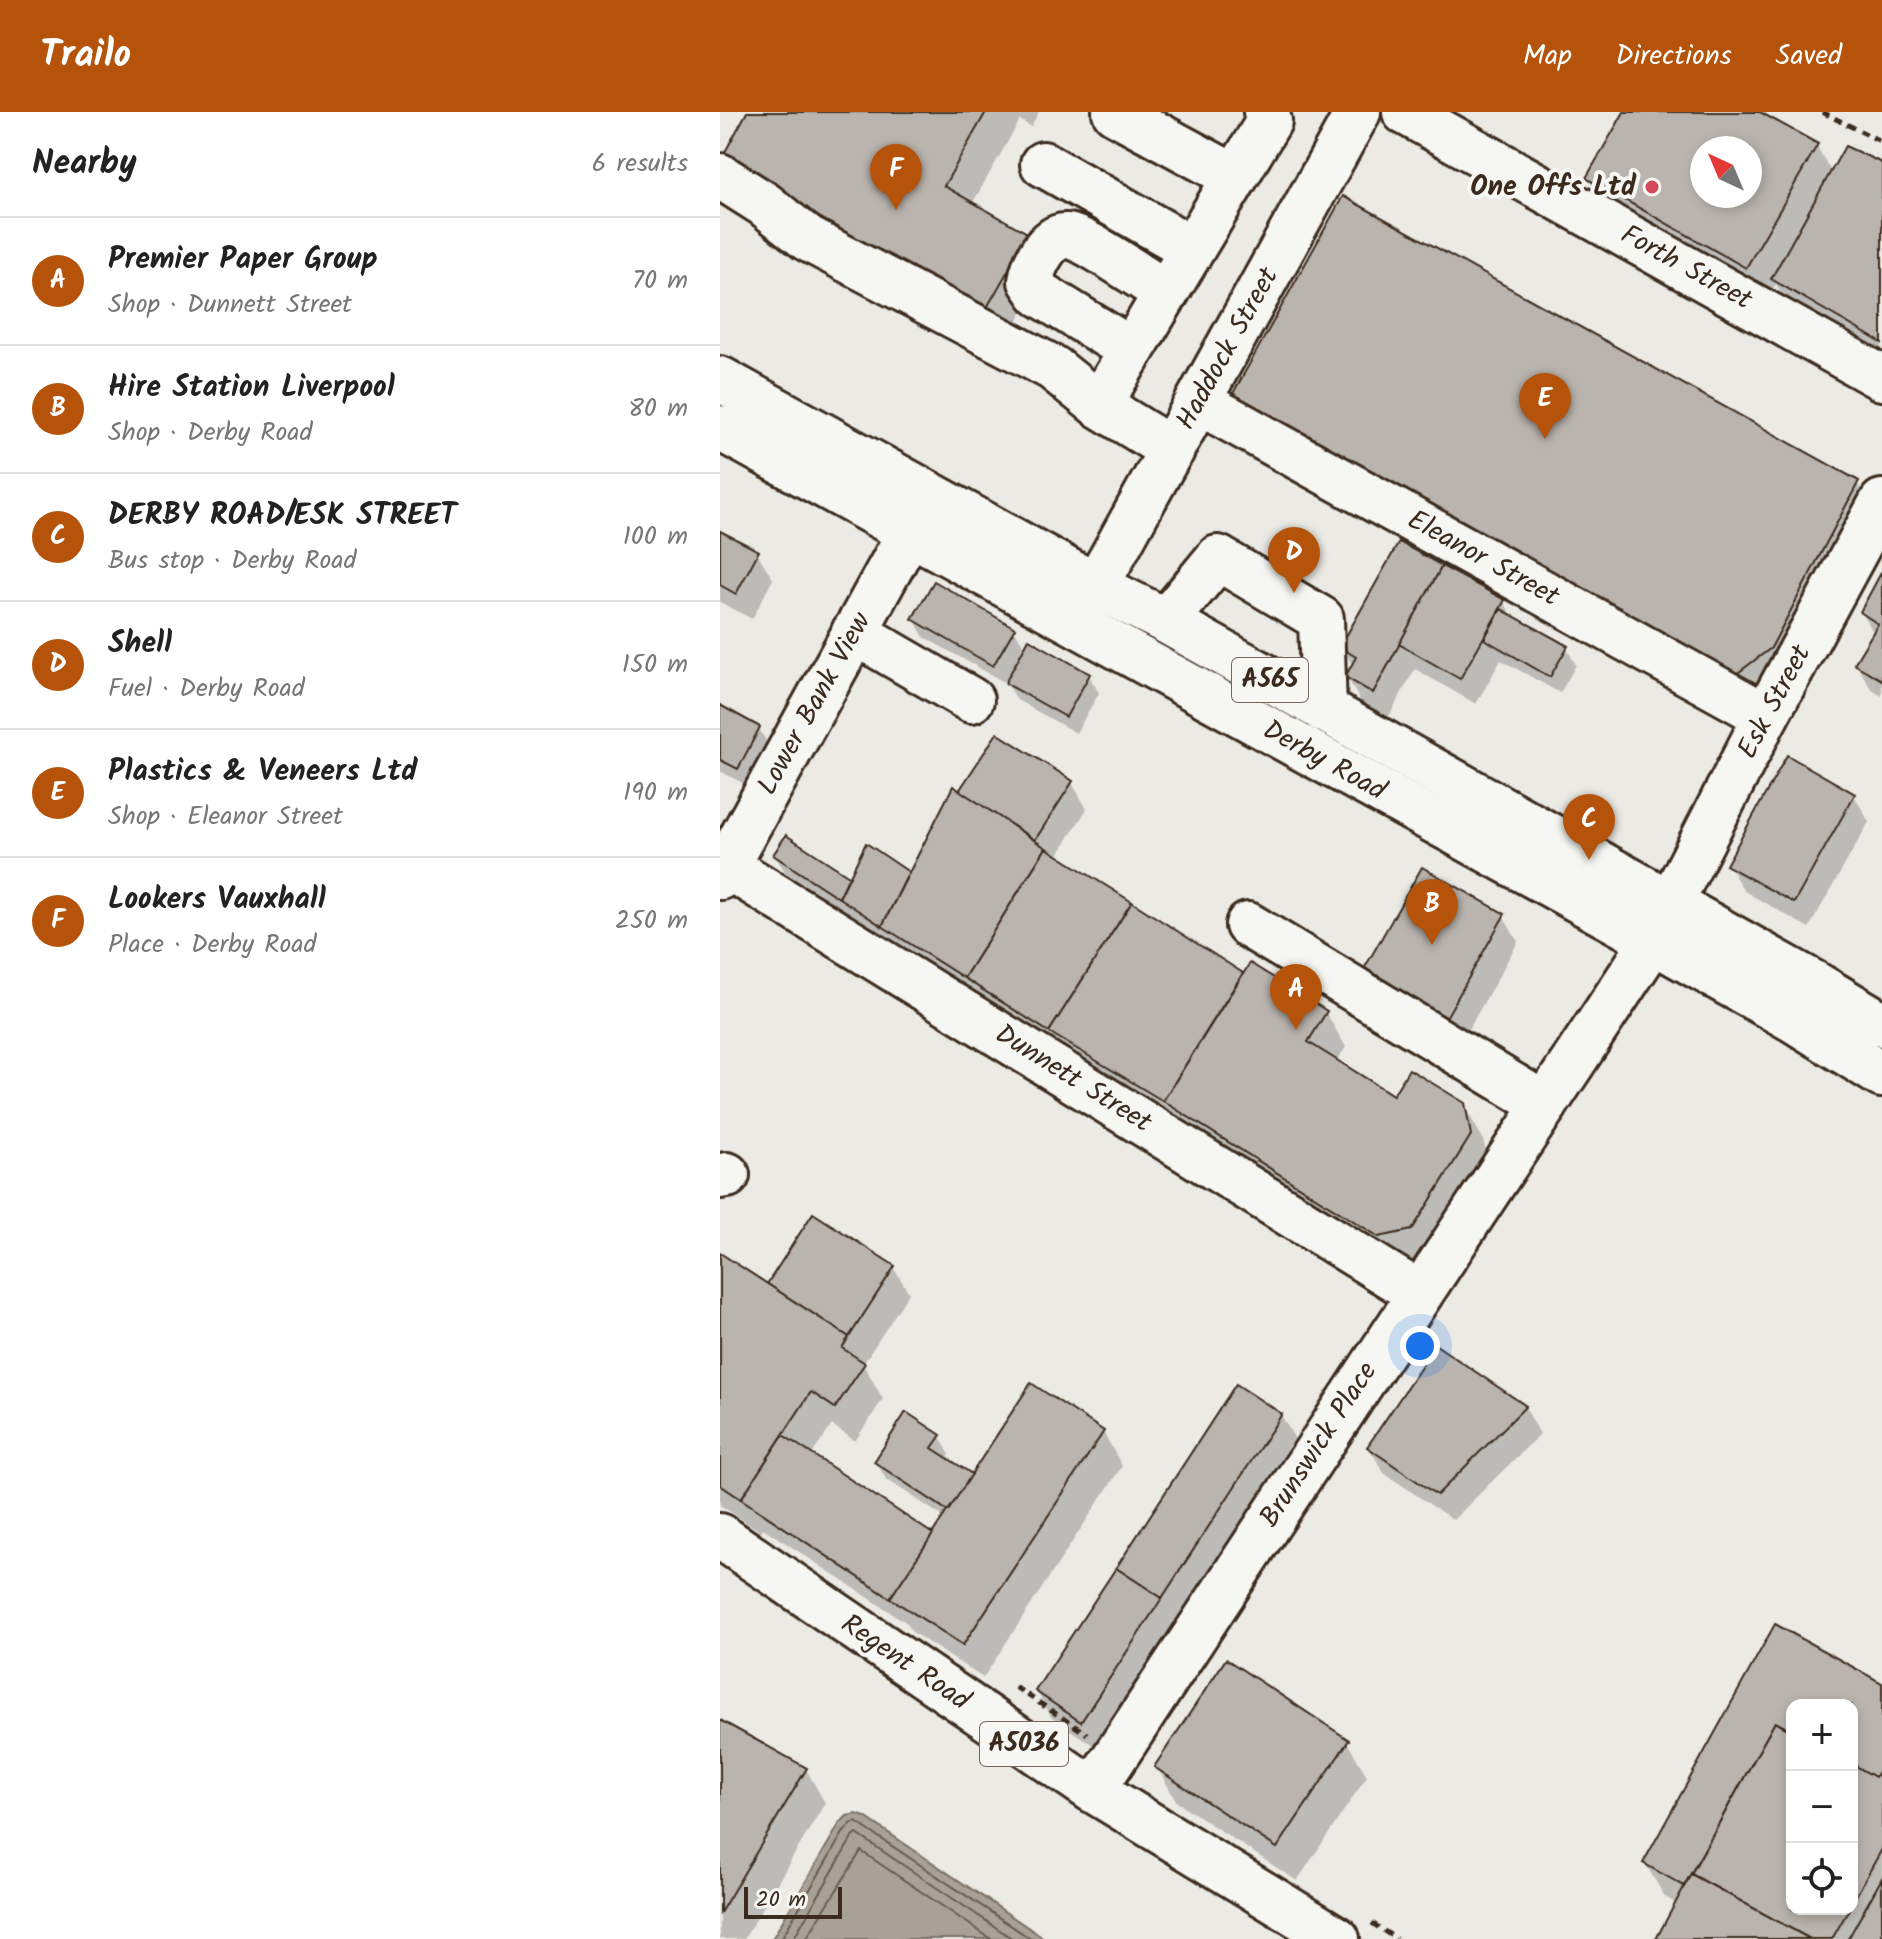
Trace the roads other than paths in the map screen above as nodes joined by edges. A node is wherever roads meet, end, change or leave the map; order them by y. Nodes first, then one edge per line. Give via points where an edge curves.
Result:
1 (1115, 112) edge
2 (1266, 112) edge
3 (1358, 112) edge
4 (1405, 112) edge
5 (1043, 164) dead end
6 (720, 176) edge
7 (1235, 177) junction
8 (1192, 249) junction
9 (1166, 293) junction
10 (1131, 350) junction
11 (1882, 378) edge
12 (720, 379) edge
13 (1199, 402) junction
14 (1099, 405) junction
15 (720, 428) edge
16 (1172, 450) junction
17 (1882, 502) edge
18 (910, 532) junction
19 (1096, 586) junction
20 (1166, 621) junction
21 (854, 632) junction
22 (971, 700) dead end
23 (1324, 710) junction
24 (1766, 716) junction
25 (722, 868) edge
26 (1662, 922) junction
27 (1248, 925) dead end
28 (1882, 1024) edge
29 (1882, 1075) edge
30 (1545, 1105) junction
31 (1418, 1293) junction
32 (720, 1536) edge
33 (1093, 1790) junction
34 (1353, 1930) edge

1 - 7 main road
2 - 7 main road via 1269,121
3 - 13 main road, Haddock Street
4 - 11 main road, Forth Street
5 - 8 main road
6 - 14 main road via 808,239 1053,368
7 - 8 main road
8 - 9 main road
9 - 10 main road
9 - 10 main road via 1066,235 1052,240 1032,270 1031,281 1040,294
10 - 14 main road
12 - 19 main road, Derby Road / A565
13 - 16 main road, Haddock Street
13 - 24 main road, Eleanor Street
14 - 16 main road
15 - 18 main road, Derby Road / A565
16 - 19 main road, Haddock Street
17 - 24 main road, Esk Street
18 - 21 main road, Lower Bank View
18 - 26 main road, Derby Road / A565
19 - 20 main road, Derby Road / A565
20 - 23 main road, Derby Road / A565
20 - 23 main road via 1218,558 1321,619
21 - 22 main road
21 - 25 main road, Lower Bank View
23 - 26 main road, Derby Road / A565
24 - 26 main road, Esk Street
25 - 31 main road, Dunnett Street
26 - 28 main road, Derby Road / A565
26 - 29 main road, Derby Road / A565 via 1794,1020
26 - 30 main road, Brunswick Place
27 - 30 main road
30 - 31 main road, Brunswick Place
31 - 33 main road, Brunswick Place
32 - 33 main road, Regent Road / A5036
33 - 34 main road, Regent Road / A5036

